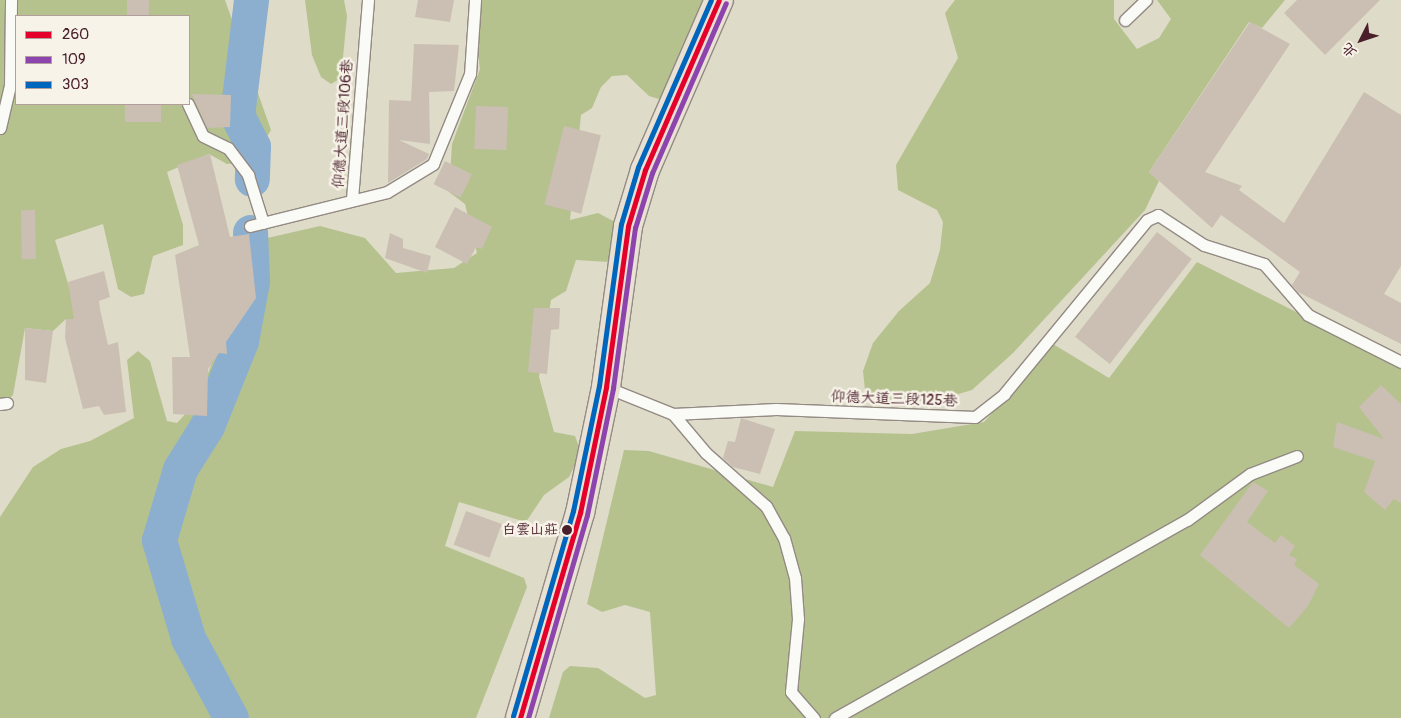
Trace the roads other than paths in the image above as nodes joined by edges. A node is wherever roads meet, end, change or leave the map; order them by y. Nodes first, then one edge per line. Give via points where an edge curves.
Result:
1 (11, 0) edge
2 (368, 0) edge
3 (475, 0) edge
4 (718, 0) edge
5 (1146, 0) edge
6 (1125, 20) dead end
7 (188, 105) edge
8 (0, 128) edge
9 (352, 199) junction
10 (263, 223) junction
11 (250, 226) dead end
12 (1401, 362) edge
13 (606, 388) junction
14 (673, 414) junction
15 (1297, 456) dead end
16 (520, 718) edge
17 (814, 718) edge
18 (835, 718) edge

1 - 8 lane via 10,85
2 - 9 lane, 仰德大道三段106巷
3 - 9 lane, 仰德大道三段106巷 via 470,74 432,164 387,192
4 - 13 main road via 645,170 628,226
5 - 6 lane
7 - 10 lane via 203,136 228,148 248,175
9 - 10 lane
10 - 11 lane
12 - 14 lane, 仰德大道三段125巷 via 1308,314 1264,264 1204,245 1158,215 1147,220 1004,394 975,417 776,409
13 - 14 lane, 仰德大道三段125巷
13 - 16 main road via 580,513
14 - 17 lane via 706,452 766,506 784,538 794,578 798,619 791,692
15 - 18 lane via 1250,474 1187,520

